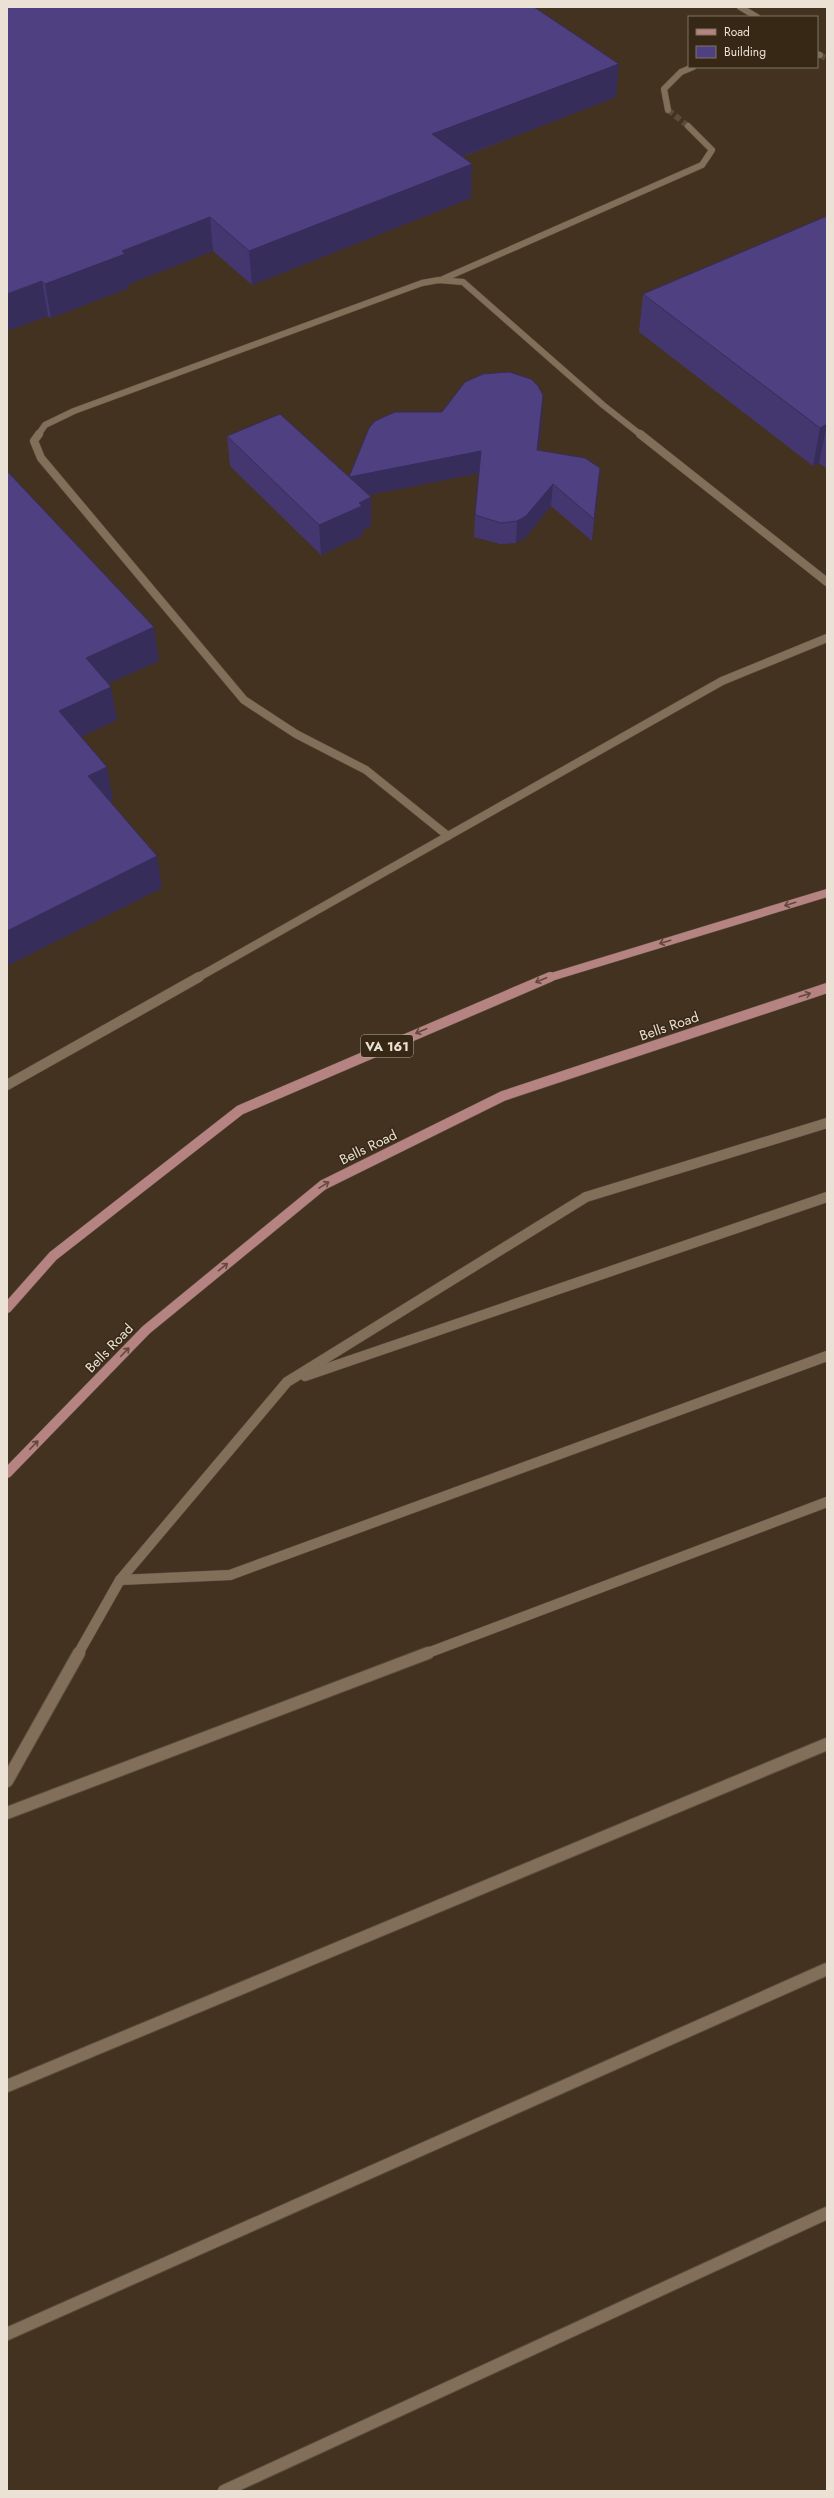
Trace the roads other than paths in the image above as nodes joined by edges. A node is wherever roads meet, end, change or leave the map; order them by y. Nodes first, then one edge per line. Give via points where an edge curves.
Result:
1 (740, 7) edge
2 (755, 16) edge
3 (691, 68) edge
4 (668, 110) tunnel mouth
5 (688, 126) tunnel mouth
6 (439, 280) junction
7 (827, 582) edge
8 (827, 638) edge
9 (448, 836) junction
10 (827, 893) edge
11 (827, 988) edge
12 (7, 1085) edge
13 (827, 1124) edge
14 (827, 1197) edge
15 (7, 1308) edge
16 (827, 1356) edge
17 (287, 1382) junction
18 (7, 1474) edge
19 (827, 1502) edge
20 (120, 1580) junction
21 (827, 1744) edge
22 (7, 1781) edge
23 (7, 1813) edge
24 (827, 1969) edge
25 (7, 2086) edge
26 (827, 2213) edge
27 (7, 2334) edge
28 (224, 2491) edge

1 - 2 lane
3 - 4 lane via 681,72 664,89
5 - 6 lane via 712,150 702,165
6 - 7 lane via 463,282 603,406
6 - 9 lane via 422,283 74,411 45,425 34,441 41,458 244,700 296,734 366,770
8 - 9 lane via 722,681
9 - 12 lane
10 -> 15 main road, VA 161 via 549,976 240,1110 53,1256
18 -> 11 main road, Bells Road via 146,1330 323,1185 503,1096
13 - 17 lane via 586,1197
14 - 17 lane
16 - 20 lane via 230,1575
17 - 20 lane
19 - 23 lane
20 - 22 lane
21 - 25 lane
24 - 27 lane
26 - 28 lane

